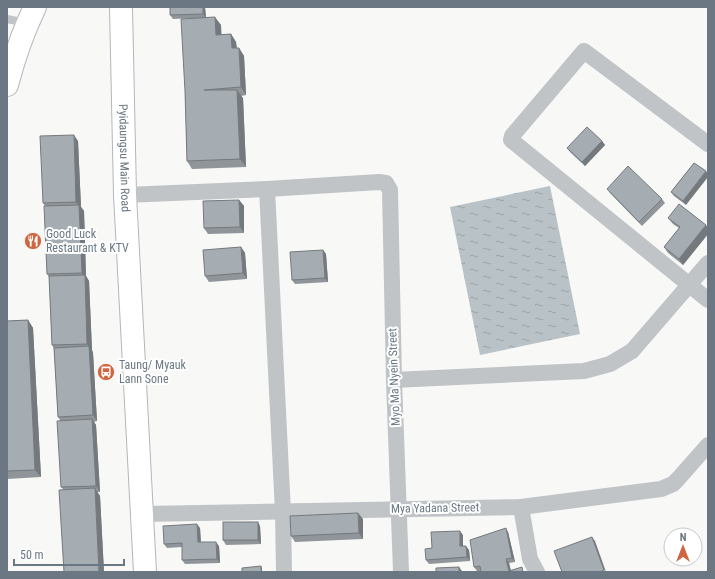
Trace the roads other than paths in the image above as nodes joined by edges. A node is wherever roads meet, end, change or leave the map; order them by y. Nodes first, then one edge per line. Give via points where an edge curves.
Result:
1 (121, 7) edge
2 (23, 16) edge
3 (7, 85) edge
4 (708, 144) edge
5 (267, 189) junction
6 (125, 195) junction
7 (708, 263) edge
8 (690, 285) junction
9 (708, 300) edge
10 (394, 380) junction
11 (708, 445) edge
12 (521, 507) junction
13 (399, 509) junction
14 (284, 512) junction
15 (142, 514) junction
16 (146, 572) edge
17 (284, 572) edge
18 (401, 572) edge
19 (537, 572) edge

1 - 6 main road, Pyidaungsu Main Road
2 - 3 main road
4 - 8 street via 584,51 511,140
5 - 6 street
5 - 10 street, Myo Ma Nyein Street via 386,183 390,190
5 - 14 street
6 - 15 main road, Pyidaungsu Main Road
7 - 8 street
8 - 9 street
8 - 10 street via 632,351 610,364 584,371
10 - 13 street, Myo Ma Nyein Street
11 - 12 street, Mya Yadana Street via 673,484 661,489
12 - 13 street, Mya Yadana Street
12 - 19 street via 530,560
13 - 14 street, Mya Yadana Street
13 - 18 street, Myo Ma Nyein Street
14 - 15 street, Mya Yadana Street
14 - 17 street
15 - 16 main road, Pyidaungsu Main Road

